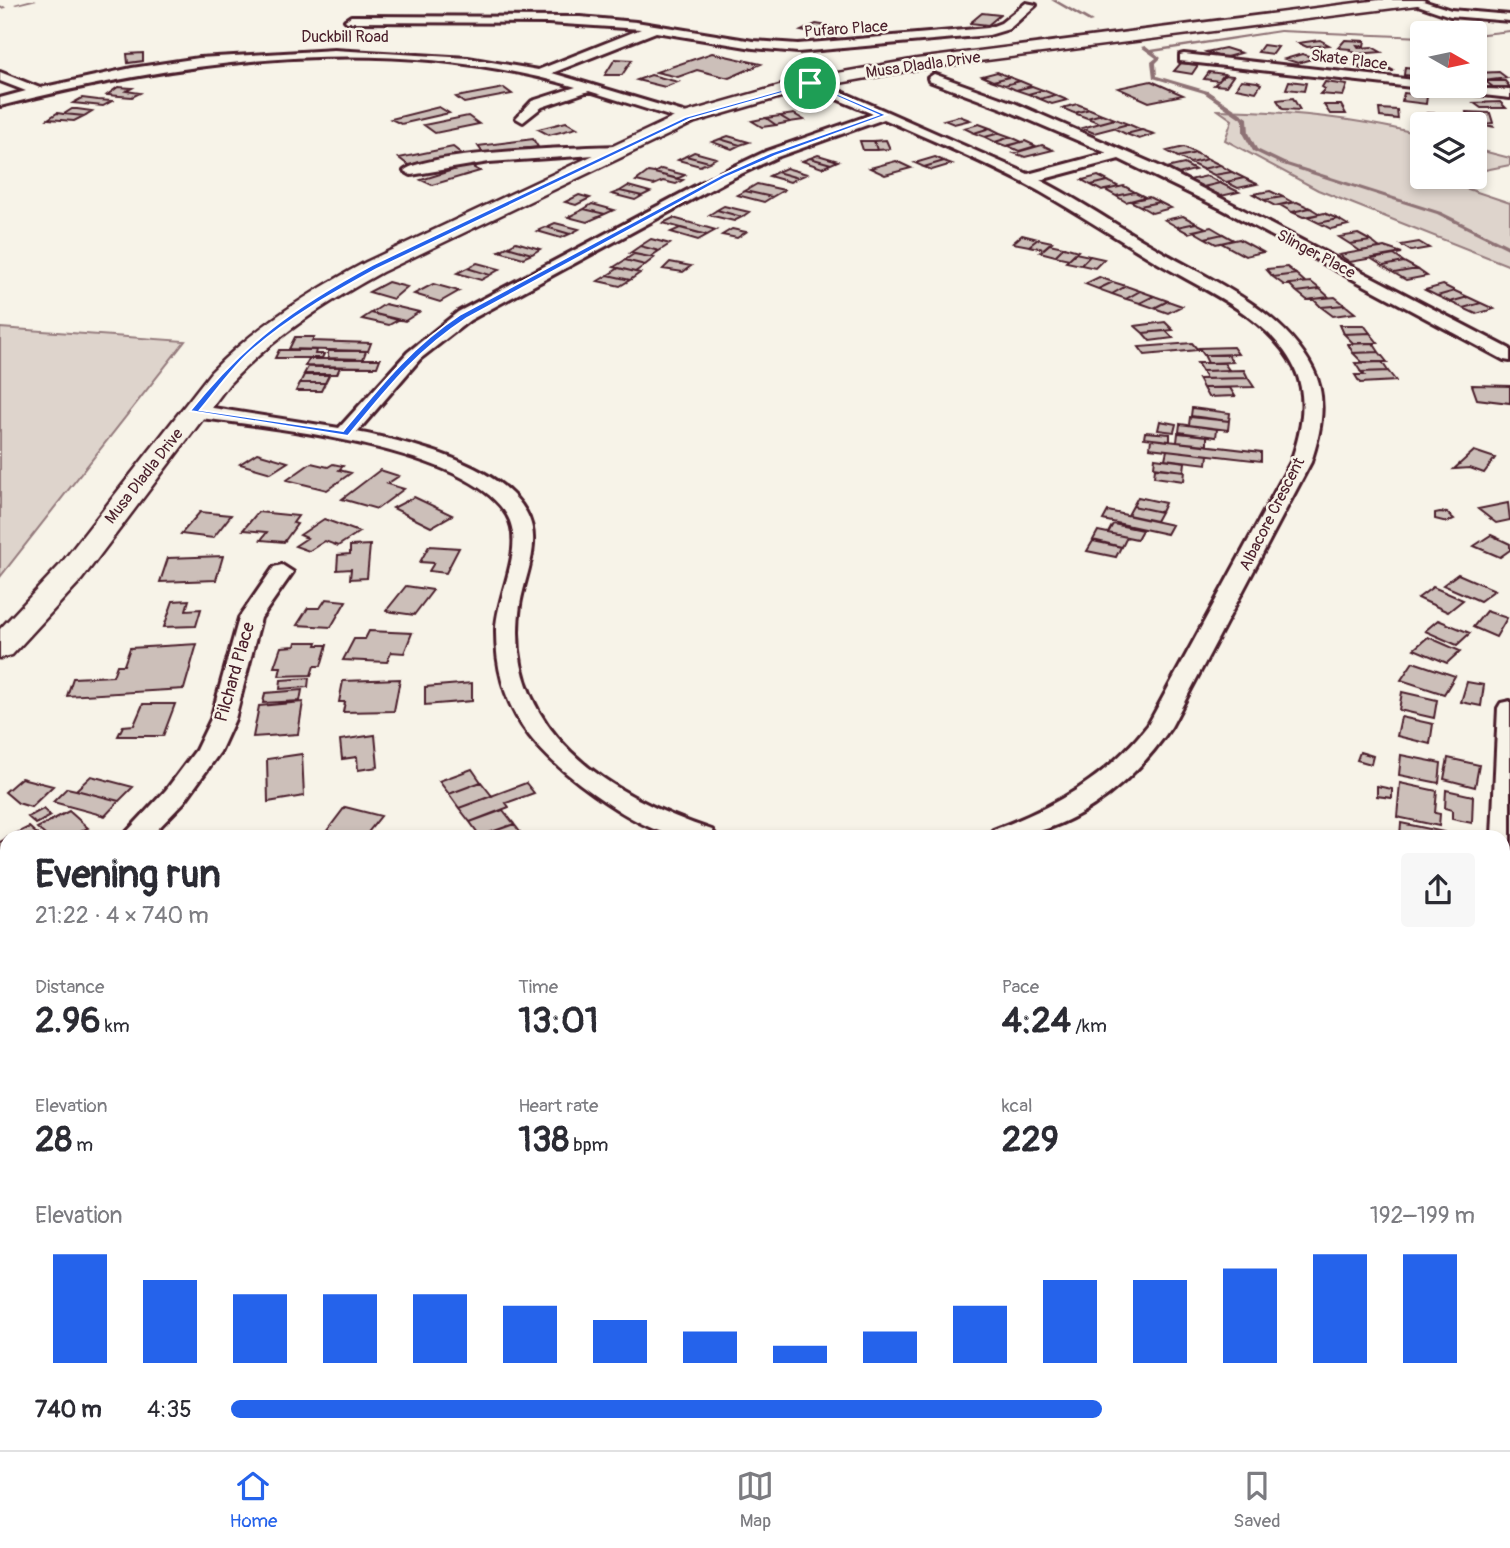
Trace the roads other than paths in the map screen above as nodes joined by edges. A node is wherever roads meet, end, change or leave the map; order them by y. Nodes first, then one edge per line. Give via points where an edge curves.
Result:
1 (1414, 0) edge
2 (1030, 5) dead end
3 (1510, 18) edge
4 (351, 20) dead end
5 (657, 27) junction
6 (1184, 58) dead end
7 (538, 74) junction
8 (0, 76) edge
9 (934, 78) dead end
10 (810, 83) junction
11 (585, 88) junction
12 (37, 91) junction
13 (1510, 94) edge
14 (0, 102) edge
15 (884, 115) junction
16 (523, 118) dead end
17 (688, 118) junction
18 (620, 150) junction
19 (1121, 154) junction
20 (411, 171) dead end
21 (1026, 179) junction
22 (1510, 356) edge
23 (194, 411) junction
24 (345, 434) junction
25 (282, 572) dead end
26 (0, 648) edge
27 (1510, 708) edge
28 (650, 829) edge
29 (142, 830) edge
30 (1017, 830) edge
31 (1506, 830) edge

1 - 3 street via 1450,13
1 - 10 street, Musa Dladla Drive via 917,64
2 - 5 street, Pufaro Place via 1000,28 827,47 774,48
4 - 5 street, Pufaro Place via 528,18
5 - 7 street
6 - 13 street, Skate Place
7 - 11 street, Duckbill Road
7 - 12 street, Duckbill Road via 424,57 281,55 147,69
8 - 12 street
9 - 19 street, Slinger Place
10 - 15 street, Albacore Crescent
10 - 17 street, Musa Dladla Drive
11 - 16 street via 537,104
11 - 17 street, Duckbill Road
12 - 14 street, Duckbill Road
15 - 21 street, Albacore Crescent
15 - 24 street via 723,177 464,316 408,358
17 - 18 street, Musa Dladla Drive
18 - 20 street via 523,154
18 - 23 street, Musa Dladla Drive via 326,293 245,352
19 - 21 street
19 - 22 street, Slinger Place
21 - 30 street, Albacore Crescent via 1254,315 1283,341 1303,368 1312,395 1312,431 1301,462 1159,727 1139,756 1111,783 1066,810
23 - 24 street
23 - 26 street, Musa Dladla Drive via 71,572
24 - 28 street via 466,472 491,487 516,511 523,556 508,612 508,659 521,702 547,745
25 - 29 street, Pilchard Place via 250,618 223,719 208,752
27 - 31 street

